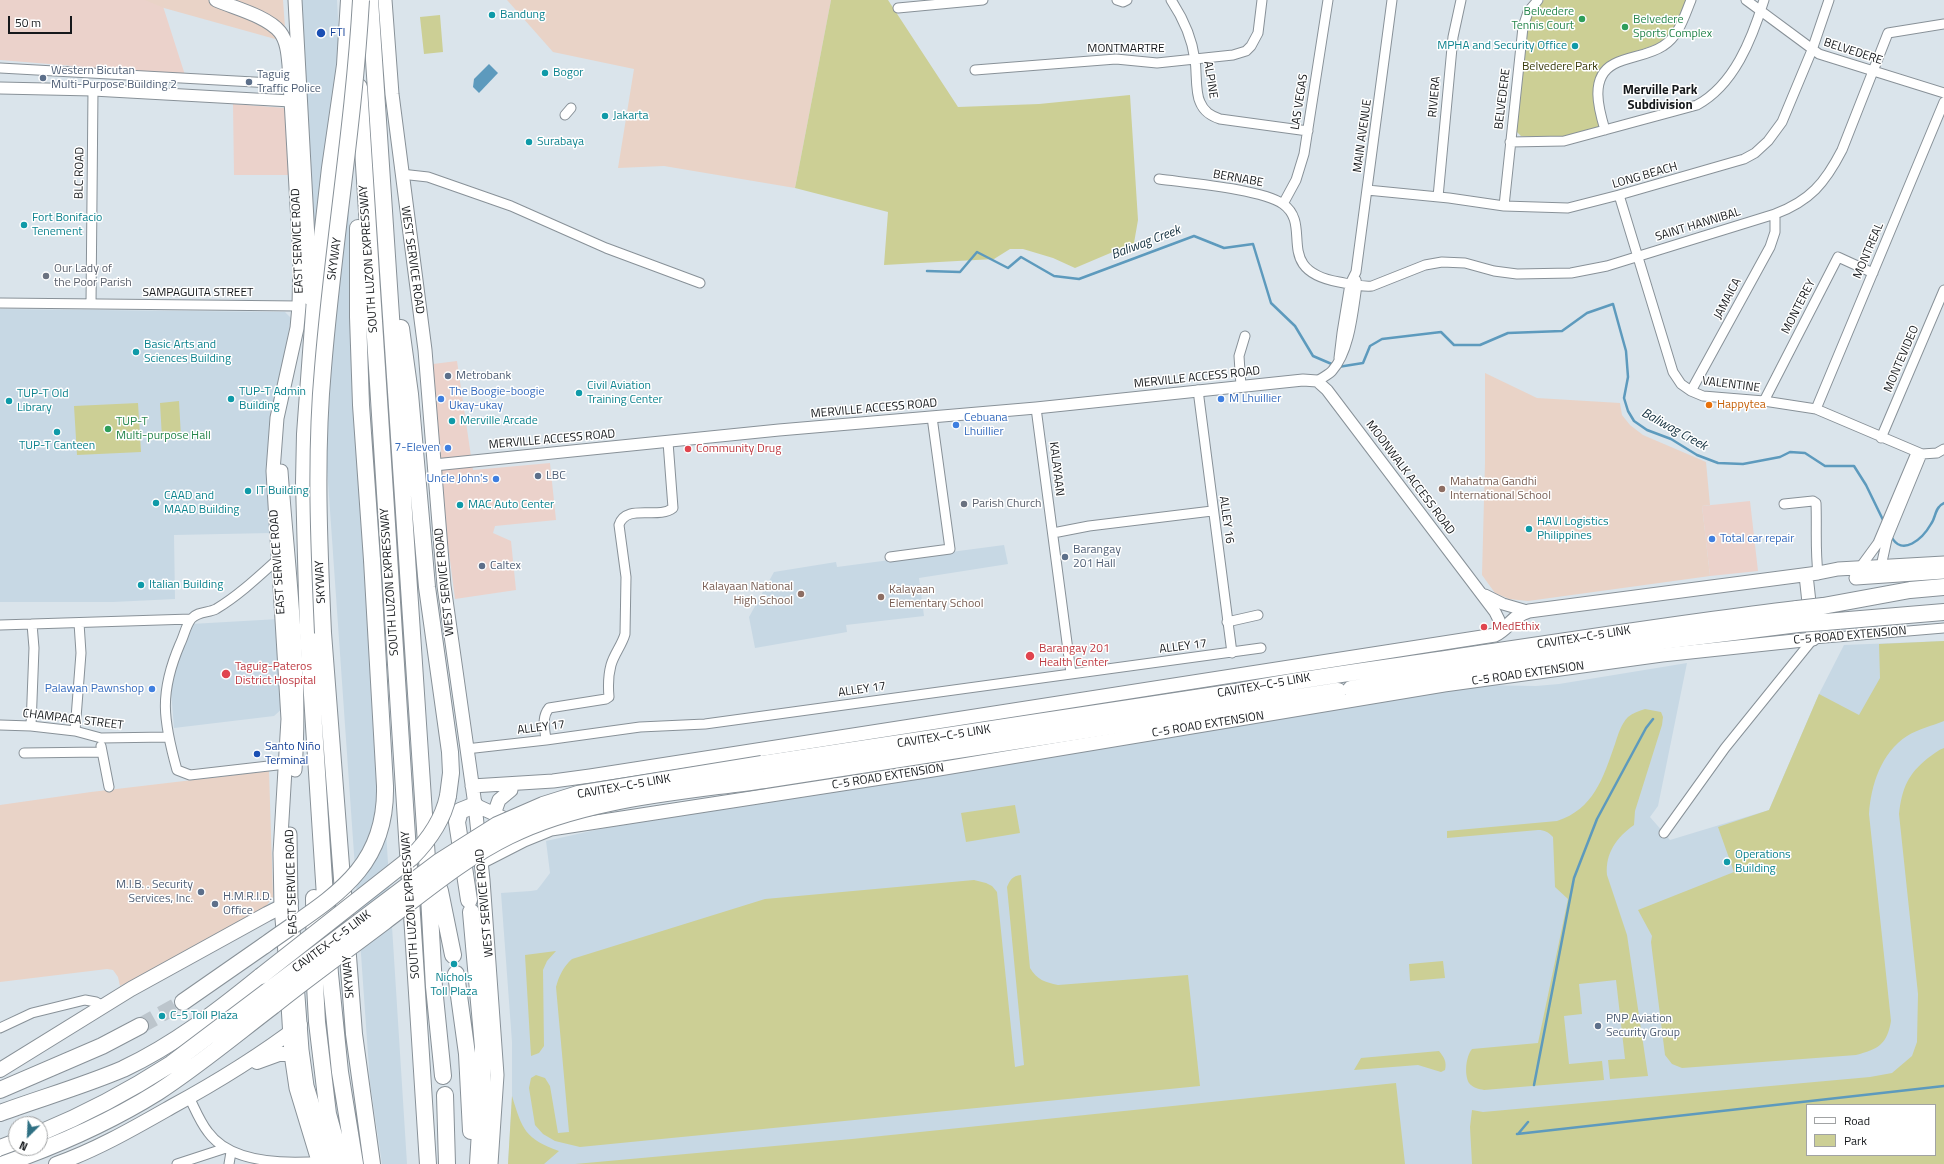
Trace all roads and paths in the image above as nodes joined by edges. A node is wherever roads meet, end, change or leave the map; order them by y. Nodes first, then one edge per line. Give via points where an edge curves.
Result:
1 (216, 0) edge
2 (295, 0) edge
3 (348, 0) edge
4 (352, 0) edge
5 (360, 0) edge
6 (370, 0) edge
7 (385, 0) edge
8 (983, 0) edge
9 (1117, 0) edge
10 (1127, 0) edge
11 (1171, 0) edge
12 (1262, 0) edge
13 (1328, 0) edge
14 (1392, 0) edge
15 (1462, 0) edge
16 (1538, 0) edge
17 (1691, 0) edge
18 (1746, 0) edge
19 (1764, 0) edge
20 (1828, 0) edge
21 (926, 2) edge
22 (898, 8) dead end
23 (1761, 10) junction
24 (1944, 24) edge
25 (1812, 50) junction
26 (356, 53) junction
27 (1195, 58) junction
28 (0, 68) edge
29 (976, 70) dead end
30 (1873, 71) junction
31 (290, 84) junction
32 (0, 88) edge
33 (93, 90) junction
34 (1944, 93) edge
35 (291, 102) junction
36 (1944, 102) edge
37 (1605, 130) junction
38 (1308, 131) junction
39 (1510, 142) junction
40 (401, 174) junction
41 (1159, 179) dead end
42 (1367, 190) junction
43 (1619, 195) junction
44 (1438, 197) junction
45 (1283, 204) junction
46 (1504, 206) junction
47 (1775, 214) junction
48 (1637, 256) junction
49 (1873, 273) junction
50 (700, 283) dead end
51 (1354, 285) junction
52 (1944, 290) edge
53 (389, 297) junction
54 (0, 303) edge
55 (91, 304) junction
56 (300, 306) junction
57 (1245, 336) dead end
58 (1317, 382) junction
59 (1241, 386) junction
60 (1198, 390) junction
61 (1691, 391) junction
62 (1764, 401) junction
63 (1036, 408) junction
64 (1816, 409) junction
65 (932, 417) junction
66 (1881, 438) junction
67 (668, 442) junction
68 (1944, 449) edge
69 (1919, 454) junction
70 (434, 465) junction
71 (1784, 504) dead end
72 (1212, 511) junction
73 (1053, 533) junction
74 (1884, 538) junction
75 (890, 557) dead end
76 (278, 559) junction
77 (1944, 563) edge
78 (1880, 572) junction
79 (1944, 572) edge
80 (1859, 573) junction
81 (1812, 574) junction
82 (1944, 587) edge
83 (1480, 593) junction
84 (1944, 598) edge
85 (1527, 611) junction
86 (1939, 613) edge
87 (1824, 614) junction
88 (1258, 615) dead end
89 (1797, 616) junction
90 (191, 619) junction
91 (1227, 622) junction
92 (78, 623) junction
93 (32, 624) junction
94 (0, 625) edge
95 (1944, 628) edge
96 (316, 633) junction
97 (1495, 635) junction
98 (1813, 639) junction
99 (1261, 648) dead end
100 (1232, 653) junction
101 (1071, 673) junction
102 (293, 718) junction
103 (0, 725) edge
104 (31, 726) junction
105 (75, 731) junction
106 (168, 737) junction
107 (101, 738) junction
108 (546, 740) junction
109 (466, 749) junction
110 (101, 752) junction
111 (24, 753) dead end
112 (286, 764) junction
113 (553, 781) junction
114 (109, 787) dead end
115 (511, 790) junction
116 (473, 796) junction
117 (319, 798) junction
118 (494, 814) junction
119 (551, 829) junction
120 (1664, 833) dead end
121 (427, 859) junction
122 (481, 862) junction
123 (286, 905) junction
124 (453, 955) dead end
125 (456, 974) dead end
126 (183, 1002) tunnel mouth
127 (102, 1006) junction
128 (140, 1026) tunnel mouth
129 (0, 1028) edge
130 (294, 1029) junction
131 (291, 1054) junction
132 (239, 1069) junction
133 (0, 1070) edge
134 (443, 1076) dead end
135 (0, 1090) edge
136 (445, 1095) dead end
137 (189, 1097) junction
138 (0, 1112) edge
139 (48, 1129) edge
140 (228, 1150) junction
141 (274, 1163) edge
142 (328, 1163) edge
143 (4, 1164) edge
144 (56, 1164) edge
145 (177, 1164) edge
146 (229, 1164) edge
147 (355, 1164) edge
148 (372, 1164) edge
149 (428, 1164) edge
150 (447, 1164) edge
151 (469, 1164) edge
152 (478, 1164) edge
153 (491, 1164) edge

1 - 31 main road, EAST SERVICE ROAD via 260,18 280,32 288,57
2 - 102 main road, EAST SERVICE ROAD via 309,258 309,307 286,419 281,470 295,657
3 - 96 highway, SKYWAY via 345,65 315,298 305,434 304,490
4 - 26 highway, SOUTH LUZON EXPRESSWAY
5 - 96 highway, SKYWAY, bridge via 357,66 323,370
6 - 53 highway, SOUTH LUZON EXPRESSWAY
7 - 40 main road, WEST SERVICE ROAD
8 - 21 street
9 - 10 street
11 - 27 street, ALPINE via 1188,31
12 - 27 street, MONTMARTRE via 1258,33 1246,51 1233,55
13 - 38 street, LAS VEGAS
14 - 42 street, MAIN AVENUE
15 - 44 street, RIVIERA via 1453,37
16 - 39 street, BELVEDERE via 1528,12 1523,27
17 - 37 street via 1673,38 1650,53 1614,64 1606,70 1598,88 1597,100
18 - 23 street, BELVEDERE
19 - 23 street
20 - 25 street, LONG BEACH
21 - 22 street
23 - 25 street, BELVEDERE
23 - 37 street via 1732,72 1708,99 1696,105
24 - 30 street, SAINT HANNIBAL via 1888,33
25 - 30 street, BELVEDERE via 1827,58
25 - 43 street, LONG BEACH via 1782,122 1775,134 1755,153 1732,164
26 - 126 highway, bridge via 361,405 385,786 384,812 380,832 368,859 351,881
26 - 149 highway, SOUTH LUZON EXPRESSWAY
27 - 29 street, MONTMARTRE via 1158,62 1116,59
27 - 38 street, ALPINE via 1199,101 1211,116
28 - 31 street
30 - 34 street, BELVEDERE
30 - 47 street, SAINT HANNIBAL via 1842,150 1825,179 1801,202
31 - 35 main road, EAST SERVICE ROAD
32 - 33 street
33 - 35 street
33 - 55 street, BLC ROAD
35 - 56 main road, EAST SERVICE ROAD via 300,258
36 - 49 street, MONTREAL
37 - 39 street via 1564,141
38 - 45 street, LAS VEGAS via 1296,180
39 - 46 street, BELVEDERE
40 - 50 street via 428,177 511,206 606,248
40 - 70 main road, WEST SERVICE ROAD via 425,350
41 - 45 street, BERNABE via 1260,194
42 - 44 street, LONG BEACH
42 - 51 street, MAIN AVENUE
43 - 46 street, LONG BEACH via 1568,208
43 - 48 street, VALENTINE
44 - 46 street, LONG BEACH
45 - 51 street via 1294,218 1301,261 1310,272 1325,280
47 - 48 street, SAINT HANNIBAL
47 - 61 street, JAMAICA via 1775,232 1770,247
48 - 51 street, SAINT HANNIBAL via 1607,266 1571,273 1541,274 1517,274 1465,263 1442,262 1372,286
48 - 61 street, VALENTINE via 1673,372 1681,384
49 - 62 street, MONTEREY via 1838,257
49 - 64 street, MONTREAL
51 - 58 street, MAIN AVENUE via 1350,335 1332,371
52 - 66 street, MONTEVIDEO
53 - 121 highway, SOUTH LUZON EXPRESSWAY
53 - 138 highway, bridge via 403,333 427,587 448,737 451,773 447,802 437,826 418,851 404,864 204,1021 134,1063 108,1075
54 - 55 street, SAMPAGUITA STREET
55 - 56 street, SAMPAGUITA STREET
56 - 76 main road, EAST SERVICE ROAD via 273,445
57 - 59 street via 1239,356
58 - 59 street, MERVILLE ACCESS ROAD via 1303,380
58 - 83 street, MOONWALK ACCESS ROAD via 1327,390
59 - 60 street, MERVILLE ACCESS ROAD
60 - 63 street, MERVILLE ACCESS ROAD
60 - 72 street, ALLEY 16
61 - 62 street, VALENTINE via 1703,396
62 - 64 street, VALENTINE
63 - 65 street, MERVILLE ACCESS ROAD
63 - 73 street, KALAYAAN
64 - 66 street, VALENTINE
65 - 67 street, MERVILLE ACCESS ROAD
65 - 75 street via 950,547 949,550
66 - 69 street, VALENTINE
67 - 70 street, MERVILLE ACCESS ROAD
67 - 108 street via 674,508 655,513 626,514 619,525 626,577 625,634 611,665 609,697 549,708 544,721
68 - 69 street via 1937,453
69 - 74 street
70 - 109 main road, WEST SERVICE ROAD via 444,586
71 - 81 street via 1813,501 1816,503 1818,531
72 - 73 street
72 - 91 street, ALLEY 16
73 - 101 street, KALAYAAN
74 - 78 street
74 - 80 street
76 - 90 street via 225,603
76 - 102 main road, EAST SERVICE ROAD
77 - 78 main road
78 - 79 main road
78 - 80 main road
80 - 81 main road via 1838,569
81 - 85 main road
81 - 98 main road
82 - 87 highway via 1910,590
83 - 85 street, MOONWALK ACCESS ROAD via 1503,604
83 - 97 street, MOONWALK ACCESS ROAD via 1499,620 1500,628
84 - 87 highway, CAVITEX–C-5 LINK
85 - 97 main road via 1513,618 1502,632
86 - 87 highway, CAVITEX–C-5 LINK
87 - 89 highway, CAVITEX–C-5 LINK, bridge
88 - 91 street
89 - 139 highway, CAVITEX–C-5 LINK, bridge via 1658,626 626,785 543,804 497,825 440,861 171,1064 94,1109
89 - 143 highway, CAVITEX–C-5 LINK, bridge via 1662,641 589,808 552,818 509,836 455,869 213,1053 158,1091 89,1130
90 - 92 street
90 - 106 street via 167,681 164,706
91 - 100 street, ALLEY 16
92 - 93 street
92 - 105 street via 81,653
93 - 94 street
93 - 104 street via 34,648
95 - 98 street, C-5 ROAD EXTENSION
96 - 117 highway, SKYWAY
96 - 148 highway, SKYWAY via 354,1034
97 - 113 main road
98 - 119 main road, C-5 ROAD EXTENSION via 1662,654 1444,686
98 - 120 street via 1725,748
99 - 100 street, ALLEY 17
100 - 101 street, ALLEY 17
101 - 108 street, ALLEY 17 via 705,724 640,726
102 - 112 main road, EAST SERVICE ROAD
102 - 123 main road, EAST SERVICE ROAD
103 - 104 street, CHAMPACA STREET
104 - 105 street, CHAMPACA STREET
105 - 107 street, CHAMPACA STREET
106 - 107 street, CHAMPACA STREET
106 - 112 street via 177,770 190,775
107 - 110 street
108 - 109 street, ALLEY 17
109 - 116 main road, WEST SERVICE ROAD
110 - 111 street
110 - 114 street
112 - 123 main road, EAST SERVICE ROAD via 280,853
113 - 115 main road
113 - 116 main road
115 - 116 main road
115 - 118 main road via 499,800
116 - 118 main road
116 - 122 main road, WEST SERVICE ROAD
116 - 152 highway via 457,818 470,906 483,1047
117 - 142 highway, SKYWAY via 312,828 315,985 328,1114
117 - 147 highway, SKYWAY via 333,1013
118 - 119 main road via 529,827
119 - 122 main road, C-5 ROAD EXTENSION
121 - 124 highway, SOUTH LUZON EXPRESSWAY via 440,891
121 - 134 highway, SOUTH LUZON EXPRESSWAY via 434,987
122 - 153 main road, WEST SERVICE ROAD via 497,1075
123 - 127 main road
123 - 130 main road, EAST SERVICE ROAD via 286,961
125 - 151 highway via 468,1068 472,1126
127 - 129 street via 85,1000 32,1013
127 - 133 main road
128 - 135 highway via 102,1046
130 - 131 main road, EAST SERVICE ROAD
130 - 132 main road
130 - 142 main road, EAST SERVICE ROAD
131 - 132 main road via 279,1054
131 - 142 main road, EAST SERVICE ROAD via 296,1088
132 - 137 main road
136 - 150 highway
137 - 140 street via 208,1133
137 - 144 main road via 104,1143
140 - 141 street via 250,1159
140 - 145 street
140 - 146 street
141 - 142 street

